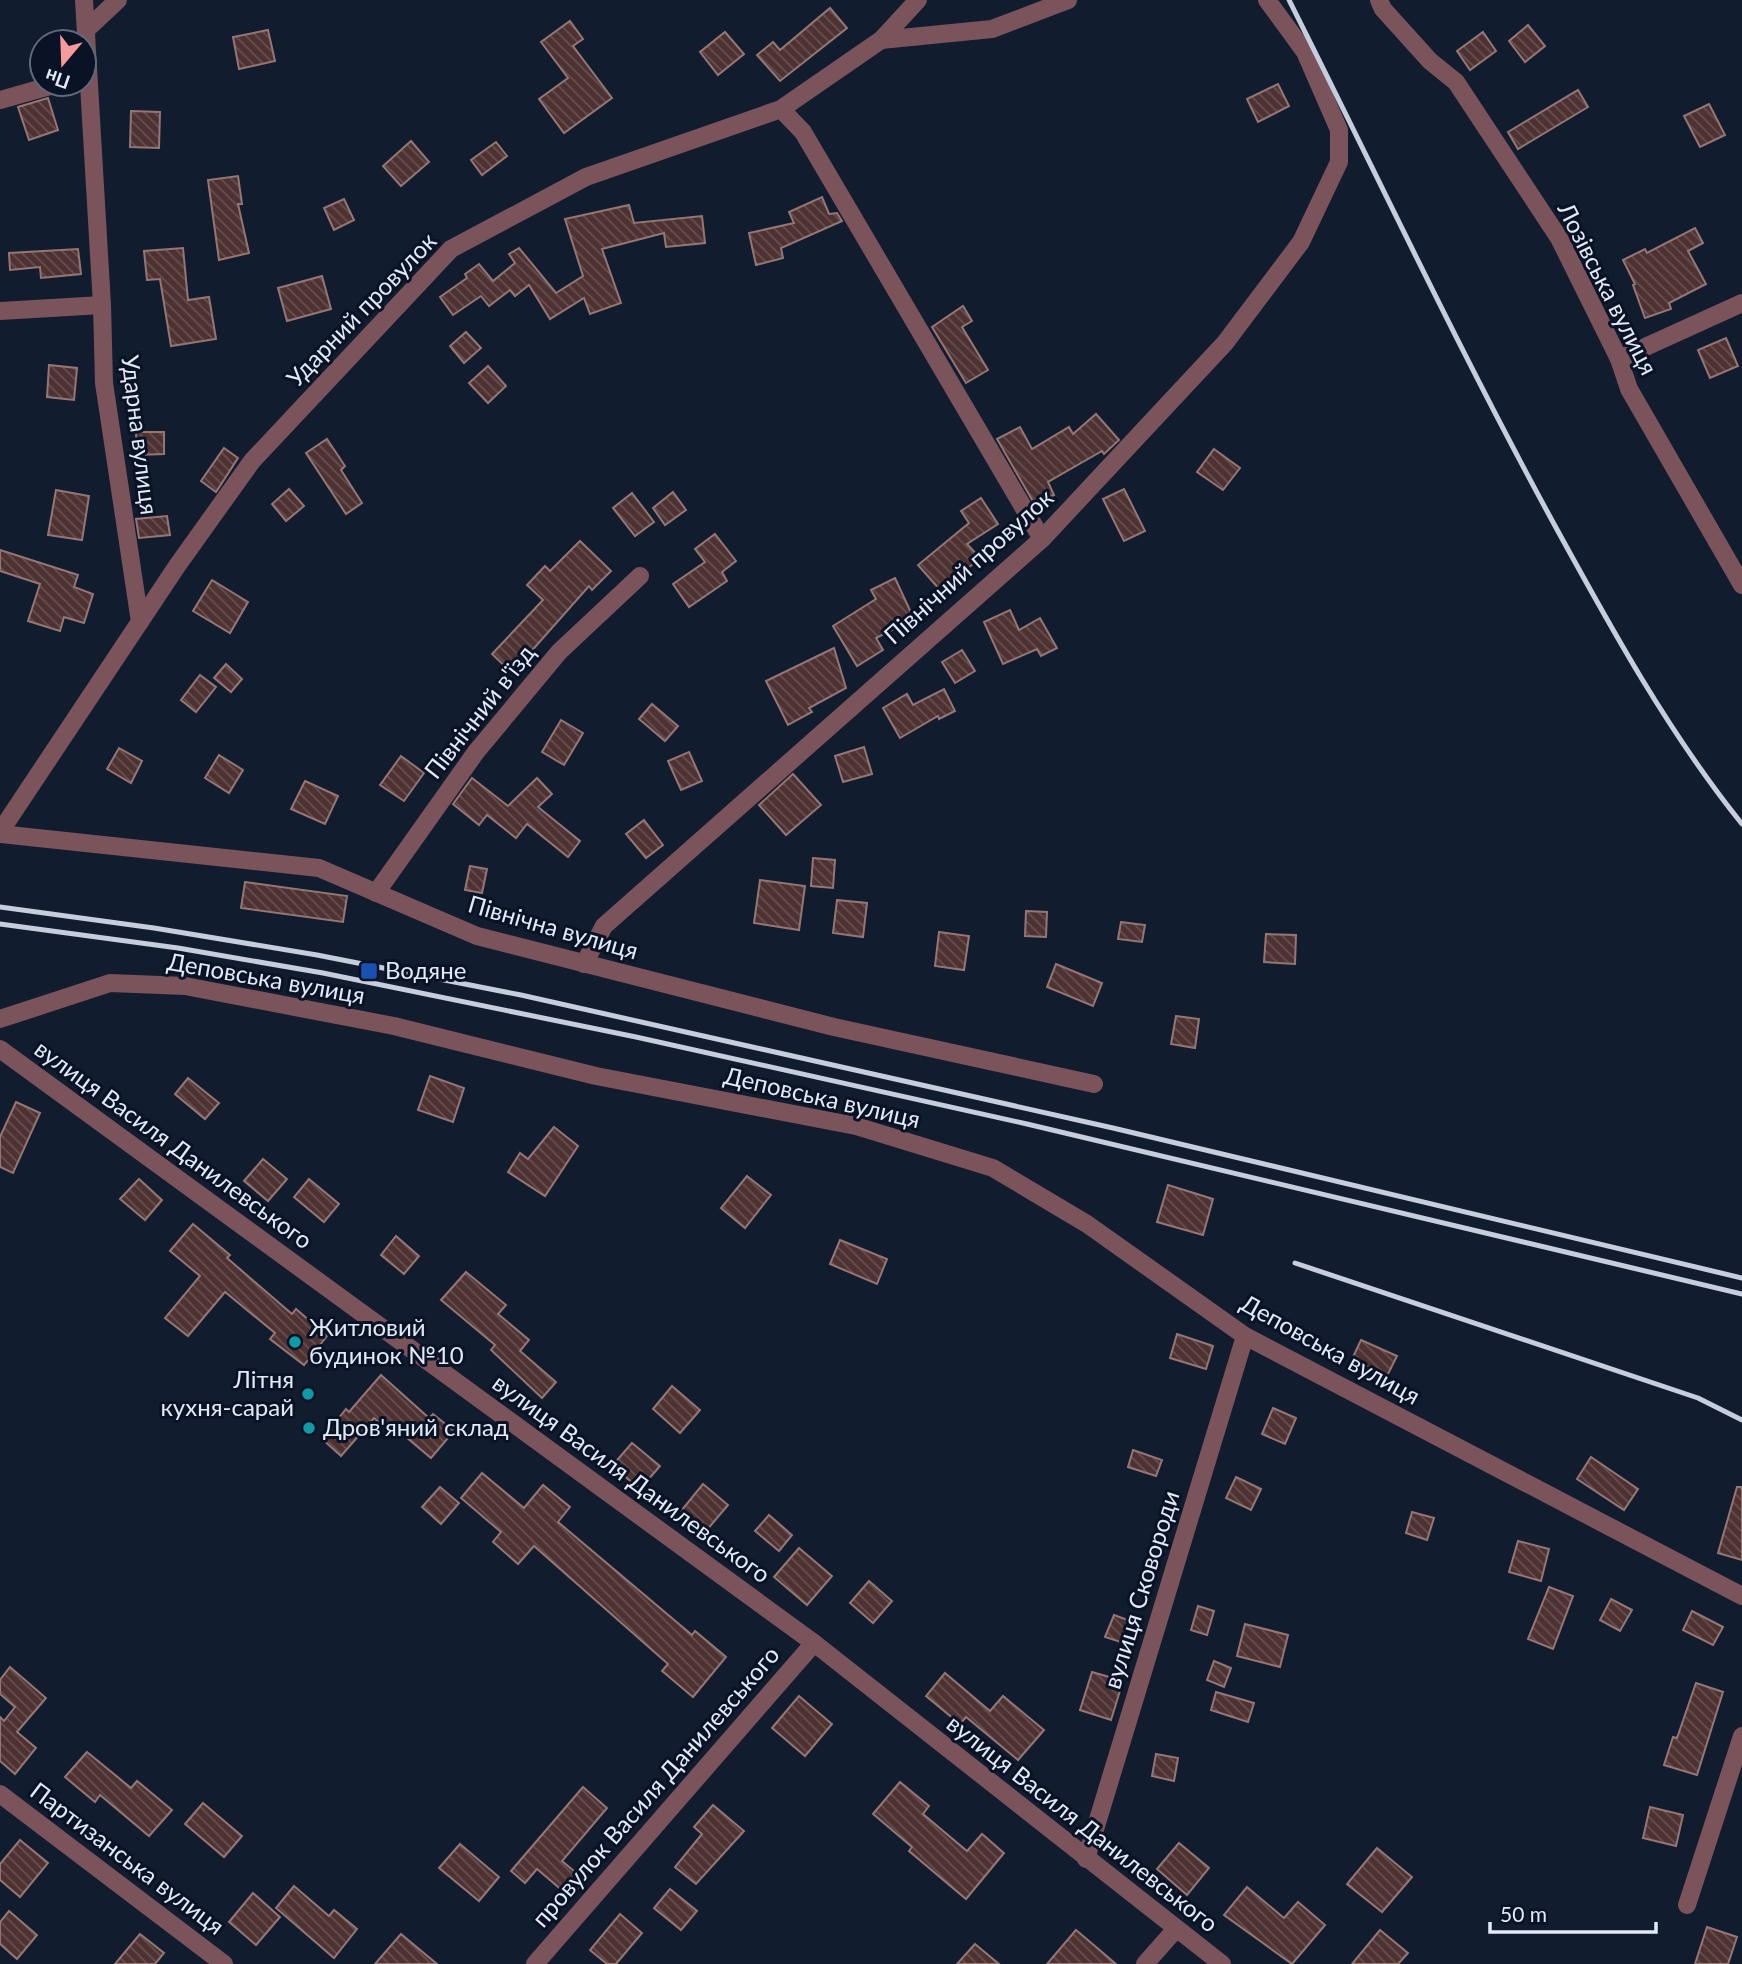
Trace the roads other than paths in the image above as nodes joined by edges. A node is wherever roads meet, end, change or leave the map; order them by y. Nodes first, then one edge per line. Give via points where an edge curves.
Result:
1 (84, 0) edge
2 (118, 0) edge
3 (918, 0) edge
4 (1068, 0) edge
5 (1267, 0) edge
6 (1379, 0) edge
7 (86, 28) edge
8 (88, 28) edge
9 (881, 40) junction
10 (28, 92) edge
11 (88, 98) edge
12 (0, 100) edge
13 (780, 109) junction
14 (1742, 303) edge
15 (102, 305) junction
16 (0, 311) edge
17 (1619, 359) junction
18 (1042, 539) junction
19 (640, 576) dead end
20 (1742, 585) edge
21 (140, 622) junction
22 (0, 833) edge
23 (376, 892) junction
24 (584, 964) junction
25 (0, 1019) edge
26 (0, 1049) edge
27 (1094, 1084) dead end
28 (1245, 1336) junction
29 (1742, 1596) edge
30 (814, 1643) junction
31 (1742, 1736) edge
32 (0, 1794) edge
33 (1086, 1859) junction
34 (1686, 1905) dead end
35 (1175, 1930) junction
36 (224, 1964) edge
37 (535, 1964) edge
38 (1145, 1964) edge
39 (1222, 1964) edge

1 - 7 street, Ударна вулиця
2 - 8 street
3 - 9 street, Ударний провулок
4 - 9 street via 992,29
5 - 18 street, Північний провулок via 1310,64 1339,130 1339,162 1301,242 1225,343
6 - 17 street, Лозівська вулиця via 1430,61 1456,82 1559,238
9 - 13 street, Ударний провулок
10 - 12 street
11 - 15 street, Ударна вулиця
13 - 18 street via 803,132
13 - 21 street, Ударний провулок via 586,177 451,249 252,461
14 - 17 street
15 - 16 street
15 - 21 street, Ударна вулиця via 104,383
17 - 20 street, Лозівська вулиця via 1629,389
18 - 24 street, Північний провулок via 604,926
19 - 23 street, Північний в'їзд via 550,662 475,752
21 - 22 street
22 - 23 street, Північна вулиця via 319,868
23 - 24 street, Північна вулиця via 477,936
24 - 27 street, Північна вулиця via 834,1027
25 - 28 street, Деповська вулиця via 110,983 185,986 394,1026 596,1076 856,1126 993,1168 1087,1224
26 - 30 street, вулиця Василя Данилевського
28 - 29 street, Деповська вулиця
28 - 33 street, вулиця Сковороди
30 - 33 street, вулиця Василя Данилевського
30 - 37 street, провулок Василя Данилевського
31 - 34 street
32 - 36 street, Партизанська вулиця
33 - 35 street, вулиця Василя Данилевського
35 - 38 street
35 - 39 street, вулиця Василя Данилевського

